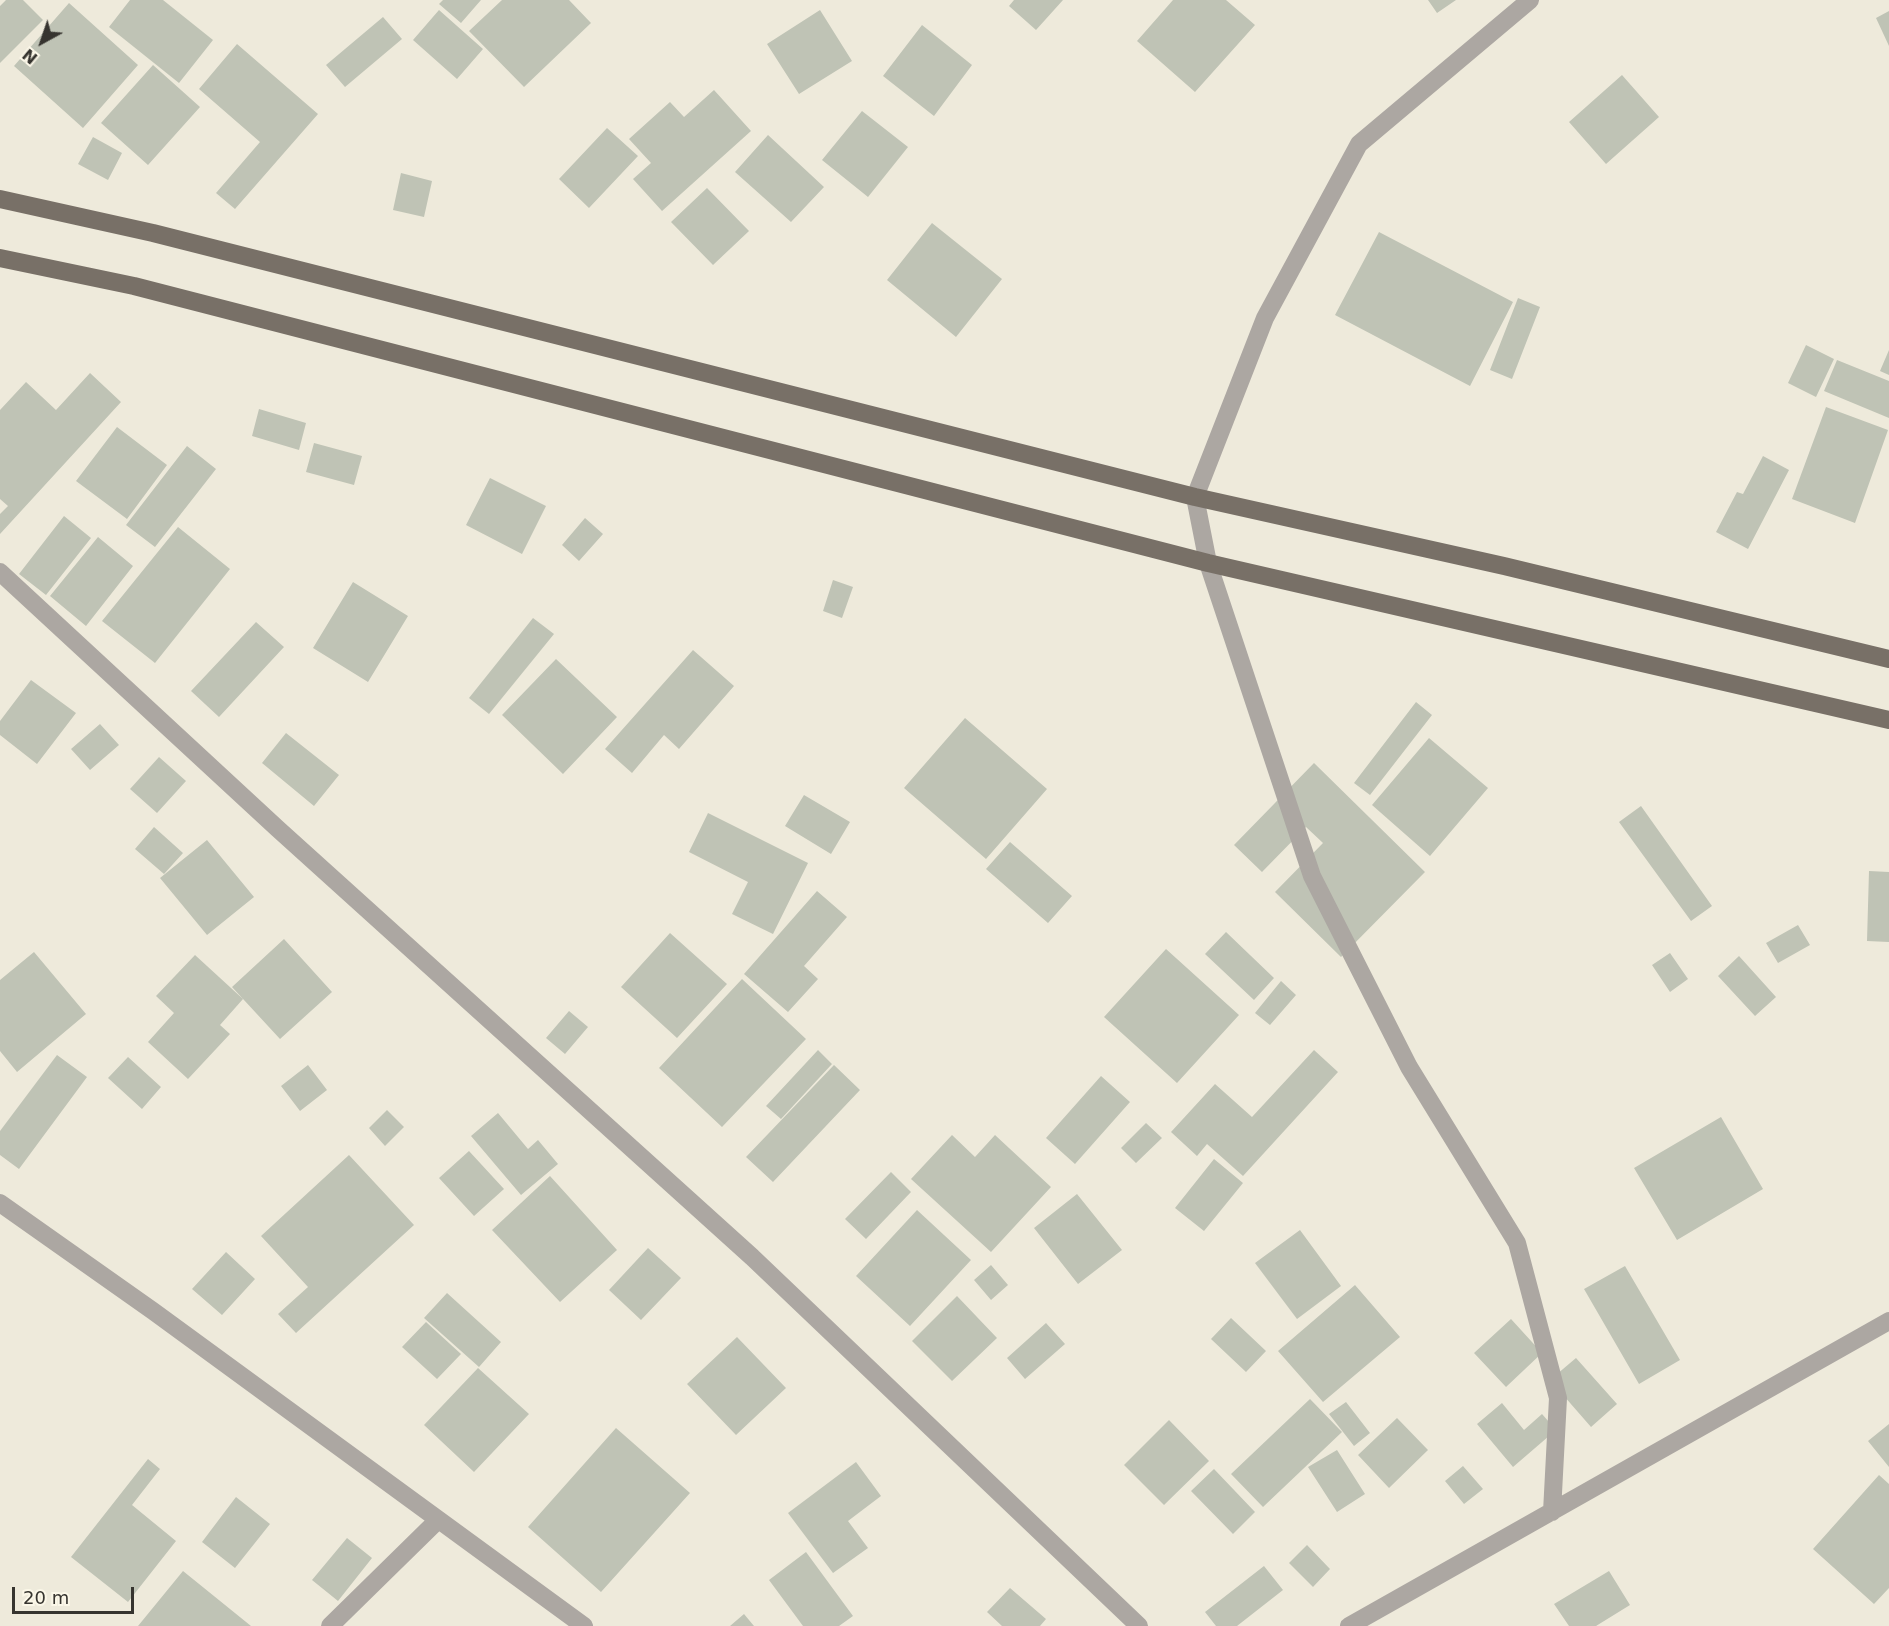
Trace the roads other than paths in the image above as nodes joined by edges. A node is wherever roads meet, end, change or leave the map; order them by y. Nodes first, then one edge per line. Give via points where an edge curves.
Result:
1 (1530, 0) edge
2 (0, 199) edge
3 (0, 258) edge
4 (1195, 497) junction
5 (1208, 563) junction
6 (0, 572) edge
7 (1889, 659) edge
8 (1889, 720) edge
9 (0, 1203) edge
10 (1889, 1321) edge
11 (1552, 1512) junction
12 (438, 1520) junction
13 (330, 1626) edge
14 (584, 1626) edge
15 (1139, 1626) edge
16 (1349, 1626) edge

1 - 4 street via 1359,144 1265,318
2 - 4 main road via 153,233
3 - 5 main road via 134,286
4 - 5 street
4 - 7 main road
5 - 8 main road
5 - 11 street via 1312,876 1409,1066 1517,1243 1558,1398
6 - 15 street via 752,1257
9 - 12 street
10 - 11 street
11 - 16 street
12 - 13 street
12 - 14 street

